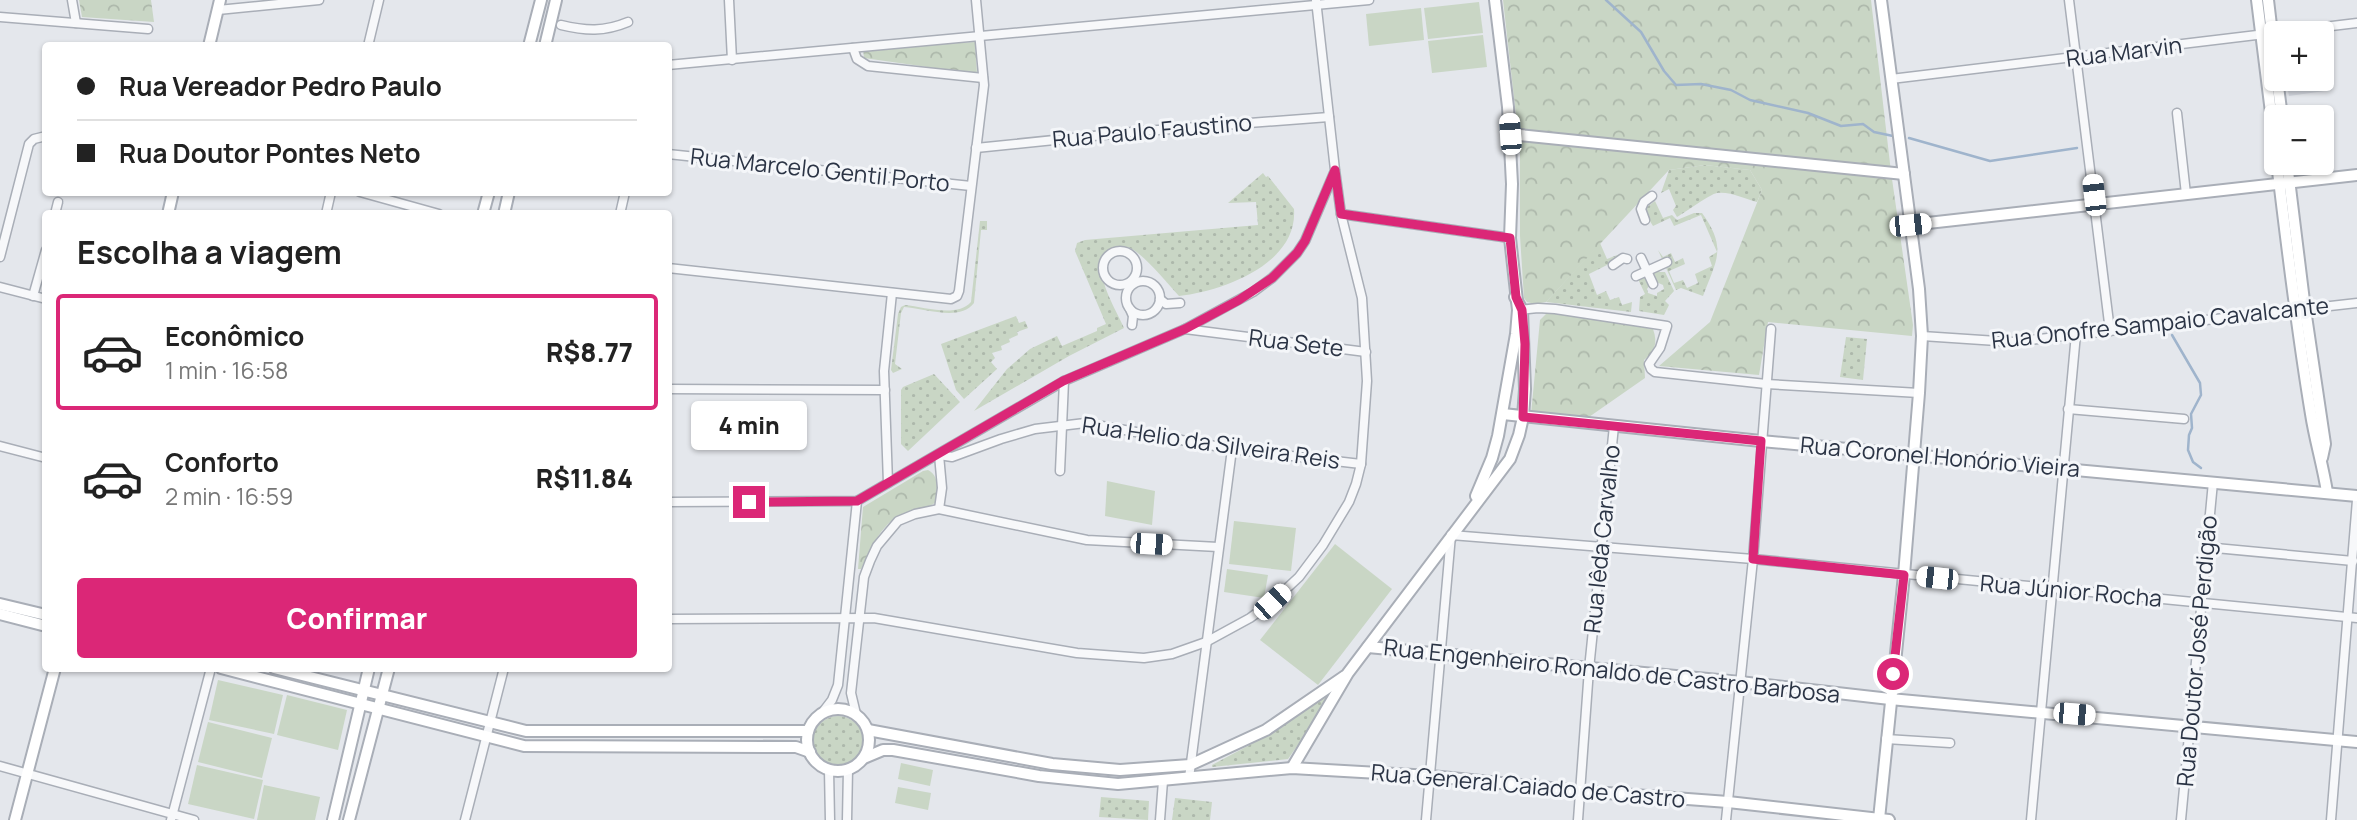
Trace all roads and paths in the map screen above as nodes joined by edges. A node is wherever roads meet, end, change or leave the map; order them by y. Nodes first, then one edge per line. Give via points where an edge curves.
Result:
1 (72, 0) edge
2 (318, 0) edge
3 (379, 0) edge
4 (541, 0) edge
5 (556, 0) edge
6 (729, 0) edge
7 (976, 0) edge
8 (1369, 0) edge
9 (1494, 0) edge
10 (1881, 0) edge
11 (2069, 0) edge
12 (2257, 0) edge
13 (2268, 0) edge
14 (1317, 2) edge
15 (219, 5) edge
16 (0, 17) edge
17 (2267, 21) edge
18 (628, 22) dead end
19 (76, 23) junction
20 (2357, 23) edge
21 (557, 24) junction
22 (2264, 26) edge
23 (2334, 26) edge
24 (148, 29) dead end
25 (2264, 34) edge
26 (979, 37) junction
27 (210, 42) edge
28 (369, 42) edge
29 (530, 42) edge
30 (547, 42) edge
31 (853, 48) junction
32 (2076, 58) junction
33 (732, 60) junction
34 (672, 65) edge
35 (983, 78) junction
36 (1891, 79) junction
37 (2177, 113) dead end
38 (1329, 117) junction
39 (1510, 134) junction
40 (42, 137) edge
41 (976, 148) junction
42 (672, 154) edge
43 (1335, 170) junction
44 (1904, 174) junction
45 (2282, 175) edge
46 (2286, 175) edge
47 (2357, 175) edge
48 (2285, 184) junction
49 (971, 186) junction
50 (2186, 194) junction
51 (374, 196) edge
52 (1652, 196) dead end
53 (58, 202) dead end
54 (2095, 206) junction
55 (56, 210) edge
56 (425, 210) edge
57 (1341, 214) junction
58 (1646, 220) dead end
59 (1910, 225) junction
60 (1510, 238) junction
61 (0, 257) edge
62 (1623, 257) dead end
63 (1641, 258) dead end
64 (1667, 262) dead end
65 (42, 264) edge
66 (1137, 264) junction
67 (1613, 265) dead end
68 (672, 268) edge
69 (1647, 271) junction
70 (1636, 276) dead end
71 (1112, 283) junction
72 (1153, 284) junction
73 (1653, 284) dead end
74 (0, 288) edge
75 (892, 293) junction
76 (33, 296) junction
77 (42, 298) edge
78 (1160, 299) junction
79 (1181, 303) dead end
80 (2357, 303) edge
81 (1129, 307) junction
82 (2300, 309) junction
83 (1520, 310) junction
84 (1132, 325) dead end
85 (1185, 329) junction
86 (1771, 330) dead end
87 (2110, 331) junction
88 (2076, 334) junction
89 (1922, 336) junction
90 (1366, 352) junction
91 (1063, 381) junction
92 (1766, 384) junction
93 (672, 389) edge
94 (885, 390) junction
95 (1919, 393) junction
96 (2068, 409) junction
97 (1503, 414) junction
98 (1523, 417) junction
99 (2184, 419) dead end
100 (1062, 425) junction
101 (1614, 426) junction
102 (1761, 441) junction
103 (0, 446) edge
104 (1231, 449) junction
105 (1913, 454) junction
106 (939, 455) junction
107 (42, 456) edge
108 (1361, 464) junction
109 (2063, 468) junction
110 (1060, 471) dead end
111 (2213, 482) junction
112 (888, 483) junction
113 (2327, 492) junction
114 (2357, 498) edge
115 (857, 501) junction
116 (672, 502) edge
117 (939, 509) junction
118 (1470, 509) junction
119 (1451, 535) junction
120 (1218, 547) junction
121 (1601, 547) junction
122 (2205, 547) junction
123 (1753, 559) junction
124 (2353, 561) junction
125 (1904, 575) junction
126 (850, 576) junction
127 (864, 577) junction
128 (2051, 589) junction
129 (2200, 603) junction
130 (0, 604) edge
131 (0, 614) edge
132 (42, 614) edge
133 (844, 617) junction
134 (858, 617) junction
135 (2352, 618) edge
136 (672, 619) edge
137 (42, 625) edge
138 (1206, 642) junction
139 (1368, 647) junction
140 (1441, 654) junction
141 (1589, 669) junction
142 (54, 672) edge
143 (210, 672) edge
144 (236, 672) edge
145 (308, 672) edge
146 (368, 672) edge
147 (388, 672) edge
148 (502, 672) edge
149 (1349, 673) junction
150 (1740, 682) junction
151 (364, 691) junction
152 (383, 695) junction
153 (1890, 699) junction
154 (360, 705) junction
155 (379, 709) junction
156 (2040, 711) junction
157 (822, 713) junction
158 (856, 714) junction
159 (490, 723) junction
160 (2189, 725) junction
161 (868, 730) junction
162 (563, 732) junction
163 (677, 732) junction
164 (808, 732) junction
165 (487, 737) junction
166 (1886, 738) junction
167 (2338, 740) junction
168 (2357, 741) edge
169 (1950, 743) dead end
170 (563, 746) junction
171 (956, 746) junction
172 (677, 747) junction
173 (810, 752) junction
174 (864, 758) junction
175 (952, 761) junction
176 (1190, 765) junction
177 (0, 766) edge
178 (1083, 766) junction
179 (1292, 768) junction
180 (829, 769) junction
181 (848, 769) junction
182 (27, 774) junction
183 (1431, 776) junction
184 (1189, 778) junction
185 (1081, 781) junction
186 (1163, 781) junction
187 (1580, 792) junction
188 (1728, 802) junction
189 (172, 818) edge
190 (15, 820) edge
191 (194, 820) edge
192 (333, 820) edge
193 (349, 820) edge
194 (465, 820) edge
195 (830, 820) edge
196 (847, 820) edge
197 (1160, 820) edge
198 (1426, 820) edge
199 (1578, 820) edge
200 (1727, 820) edge
201 (1882, 820) edge
202 (2031, 820) edge
203 (2181, 820) edge
204 (2331, 820) edge

1 - 19 street
2 - 15 street
3 - 28 street
4 - 29 main road
5 - 21 main road
6 - 33 street
7 - 26 street
8 - 14 street
9 - 39 main road
10 - 36 main road
11 - 32 street
12 - 22 main road
13 - 17 main road
14 - 26 street
14 - 38 street
15 - 27 main road
16 - 19 street
18 - 21 street via 601,30
19 - 24 street
20 - 23 street, Rua Marvin
21 - 30 main road
25 - 32 street, Rua Marvin
26 - 31 street
26 - 35 street
31 - 33 street
31 - 35 street via 868,66
32 - 36 street, Rua Marvin
32 - 54 street
33 - 34 street
35 - 41 street
36 - 44 main road
37 - 50 street
38 - 41 street, Rua Paulo Faustino
38 - 43 street
39 - 44 main road
39 - 60 main road
40 - 61 street via 29,144
41 - 49 street
42 - 49 street, Rua Marcelo Gentil Porto
43 - 57 street
43 - 85 street via 1305,241 1285,266 1253,292
44 - 59 main road
45 - 48 main road
46 - 48 main road
47 - 48 main road
48 - 50 main road
48 - 82 main road
49 - 75 street via 957,296
50 - 54 main road
51 - 56 street
52 - 58 street via 1641,209
53 - 55 street
54 - 59 main road
54 - 87 street
57 - 60 street
57 - 90 street via 1362,298
59 - 89 main road
60 - 83 main road
62 - 67 street
63 - 69 street
64 - 69 street
65 - 76 street
66 - 71 street via 1133,280 1123,285
66 - 71 street via 1126,252 1110,255 1104,270
66 - 72 street
68 - 75 street
69 - 70 street
69 - 73 street
71 - 81 street
72 - 78 street
72 - 81 street via 1133,284 1127,293
74 - 76 street
75 - 94 street
76 - 77 street
78 - 79 street via 1166,304
78 - 81 street via 1151,313 1140,315
80 - 82 street, Rua Onofre Sampaio Cavalcante
81 - 84 street
82 - 87 street, Rua Onofre Sampaio Cavalcante
82 - 113 main road via 2314,405 2325,444 2322,459
83 - 92 street via 1555,309 1667,326 1649,364 1655,372
83 - 97 main road
83 - 98 main road via 1525,356
85 - 90 street, Rua Sete
85 - 91 street
86 - 92 street
87 - 88 street, Rua Onofre Sampaio Cavalcante
88 - 89 street, Rua Onofre Sampaio Cavalcante via 2012,342
88 - 96 street
89 - 95 main road
90 - 108 street
91 - 100 street
91 - 106 street
92 - 95 street
92 - 102 street
93 - 94 street
94 - 112 street
95 - 105 main road
96 - 99 street
96 - 109 street
97 - 98 main road, Rua Coronel Honório Vieira
97 - 118 main road via 1492,458
98 - 101 main road, Rua Coronel Honório Vieira
98 - 118 main road via 1510,459
100 - 104 street, Rua Helio da Silveira Reis via 1105,425
100 - 106 street, Rua Helio da Silveira Reis via 1035,429 952,457
100 - 110 street
101 - 102 main road, Rua Coronel Honório Vieira
101 - 121 street, Rua Iêda Carvalho
102 - 105 main road, Rua Coronel Honório Vieira
102 - 123 street
103 - 107 street
104 - 108 street, Rua Helio da Silveira Reis
104 - 120 street
105 - 109 main road, Rua Coronel Honório Vieira
105 - 125 main road
106 - 112 street
106 - 117 street
108 - 138 street via 1349,502 1299,577 1250,618
109 - 111 main road, Rua Coronel Honório Vieira
109 - 128 street
111 - 113 main road, Rua Coronel Honório Vieira
111 - 122 street, Rua Doutor José Perdigão
112 - 115 street
113 - 114 main road, Rua Coronel Honório Vieira
114 - 124 street
115 - 116 street
115 - 126 street
117 - 120 street via 1087,540
117 - 127 street via 898,521 877,546
118 - 119 main road
119 - 121 street, Rua Júnior Rocha
119 - 139 main road
119 - 140 street
120 - 138 street
121 - 123 street, Rua Júnior Rocha
121 - 141 street, Rua Iêda Carvalho
122 - 124 street
122 - 129 street, Rua Doutor José Perdigão
123 - 125 street, Rua Júnior Rocha
123 - 150 street
124 - 135 street
125 - 128 street, Rua Júnior Rocha
125 - 153 main road
126 - 127 street
126 - 133 street
127 - 134 street
128 - 129 street, Rua Júnior Rocha
128 - 156 street
129 - 135 street, Rua Júnior Rocha
129 - 160 street, Rua Doutor José Perdigão
130 - 132 main road
131 - 137 main road
133 - 134 street
133 - 136 street
133 - 157 street via 838,685
134 - 138 street via 1077,653 1144,657 1172,654
134 - 158 street via 851,692
135 - 167 street
138 - 176 street
139 - 140 main road, Rua Engenheiro Ronaldo de Castro Barbosa
139 - 149 main road
140 - 141 main road, Rua Engenheiro Ronaldo de Castro Barbosa
140 - 183 street
141 - 150 main road, Rua Engenheiro Ronaldo de Castro Barbosa
141 - 187 street, Rua Iêda Carvalho
142 - 182 main road
143 - 189 street
144 - 154 main road
145 - 151 main road
146 - 151 main road
147 - 152 main road
148 - 159 street
149 - 176 main road via 1266,730
149 - 179 main road
150 - 153 main road, Rua Engenheiro Ronaldo de Castro Barbosa
150 - 188 street
151 - 152 main road
151 - 154 main road
152 - 155 main road
152 - 159 main road
153 - 156 main road, Rua Engenheiro Ronaldo de Castro Barbosa
153 - 166 main road
154 - 155 main road
154 - 192 main road
155 - 165 main road
155 - 193 main road
156 - 160 main road, Rua Engenheiro Ronaldo de Castro Barbosa
156 - 202 street
157 - 158 main road via 839,708
157 - 164 main road
158 - 161 main road
159 - 162 main road via 526,731
159 - 165 street
160 - 167 main road, Rua Engenheiro Ronaldo de Castro Barbosa
160 - 203 street, Rua Doutor José Perdigão
161 - 171 main road
161 - 174 main road
162 - 163 main road
162 - 170 main road
163 - 164 main road
163 - 172 main road
164 - 173 main road
165 - 170 main road via 524,746
165 - 194 street
166 - 169 street
166 - 201 main road
167 - 168 main road, Rua Engenheiro Ronaldo de Castro Barbosa
167 - 204 street
170 - 172 main road
171 - 175 main road
171 - 178 main road
172 - 173 main road via 796,747
173 - 180 main road
174 - 175 main road, Rua General Caiado de Castro via 894,750
174 - 181 main road
175 - 185 main road, Rua General Caiado de Castro
176 - 178 main road via 1120,770
176 - 184 street
177 - 182 street
178 - 185 main road
179 - 183 main road, Rua General Caiado de Castro
179 - 184 main road, Rua General Caiado de Castro
180 - 181 main road
180 - 195 street
181 - 196 street
182 - 189 street
182 - 190 main road
183 - 187 main road, Rua General Caiado de Castro
183 - 198 street
184 - 186 main road, Rua General Caiado de Castro
185 - 186 main road, Rua General Caiado de Castro
186 - 197 street
187 - 188 main road, Rua General Caiado de Castro
187 - 199 street, Rua Iêda Carvalho
188 - 200 street
188 - 201 main road, Rua General Caiado de Castro
189 - 191 street

